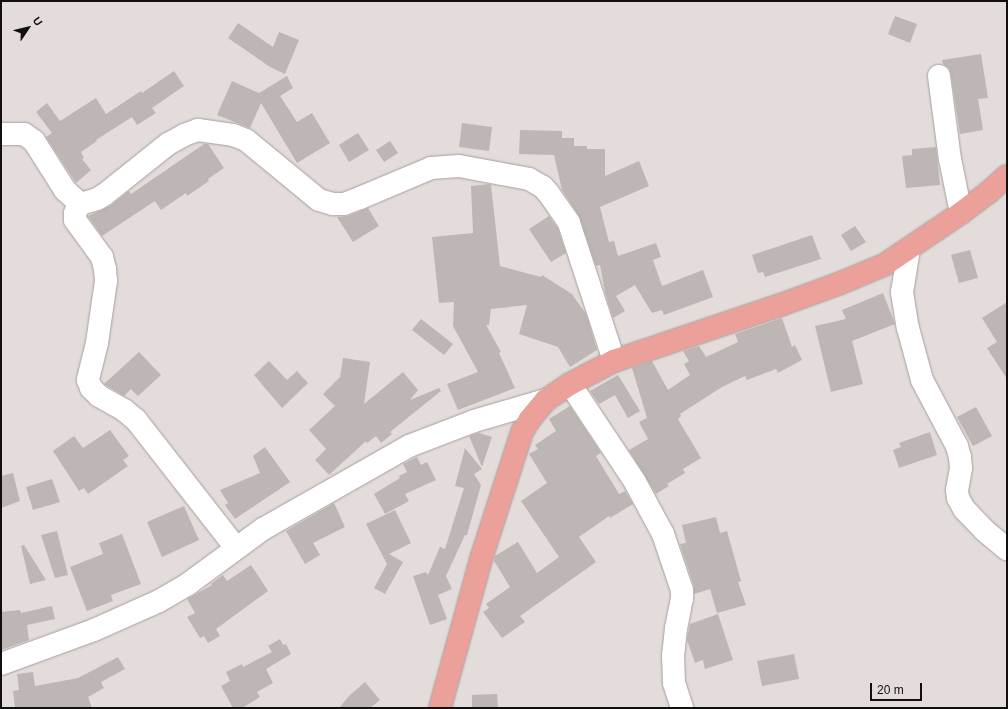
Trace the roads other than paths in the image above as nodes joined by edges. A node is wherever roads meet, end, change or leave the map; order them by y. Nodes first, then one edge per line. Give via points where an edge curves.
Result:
1 (939, 76) dead end
2 (1, 134) edge
3 (1007, 176) edge
4 (80, 204) junction
5 (961, 213) junction
6 (909, 249) junction
7 (614, 361) junction
8 (570, 384) junction
9 (546, 400) junction
10 (236, 548) junction
11 (1007, 549) edge
12 (1, 664) edge
13 (440, 708) edge
14 (682, 708) edge

1 - 5 street via 950,159
2 - 4 street via 24,134 34,141 65,190
3 - 5 main road
4 - 7 street via 104,195 168,144 198,130 233,135 246,140 319,200 333,204 344,204 431,168 459,166 529,179 543,187 569,223
4 - 10 street via 75,213 75,220 102,258 106,281 97,343 88,380 91,388 98,396 124,410 136,420
5 - 6 main road
6 - 7 main road via 884,264 838,284
6 - 11 street via 902,292 908,328 922,380 960,456 958,498 984,530
7 - 8 main road
8 - 9 main road
8 - 14 street via 635,482 665,541 682,590 673,655 674,683
9 - 10 street via 474,421 409,446
9 - 13 main road via 522,432 481,559
10 - 12 street via 188,584 159,601 94,630

